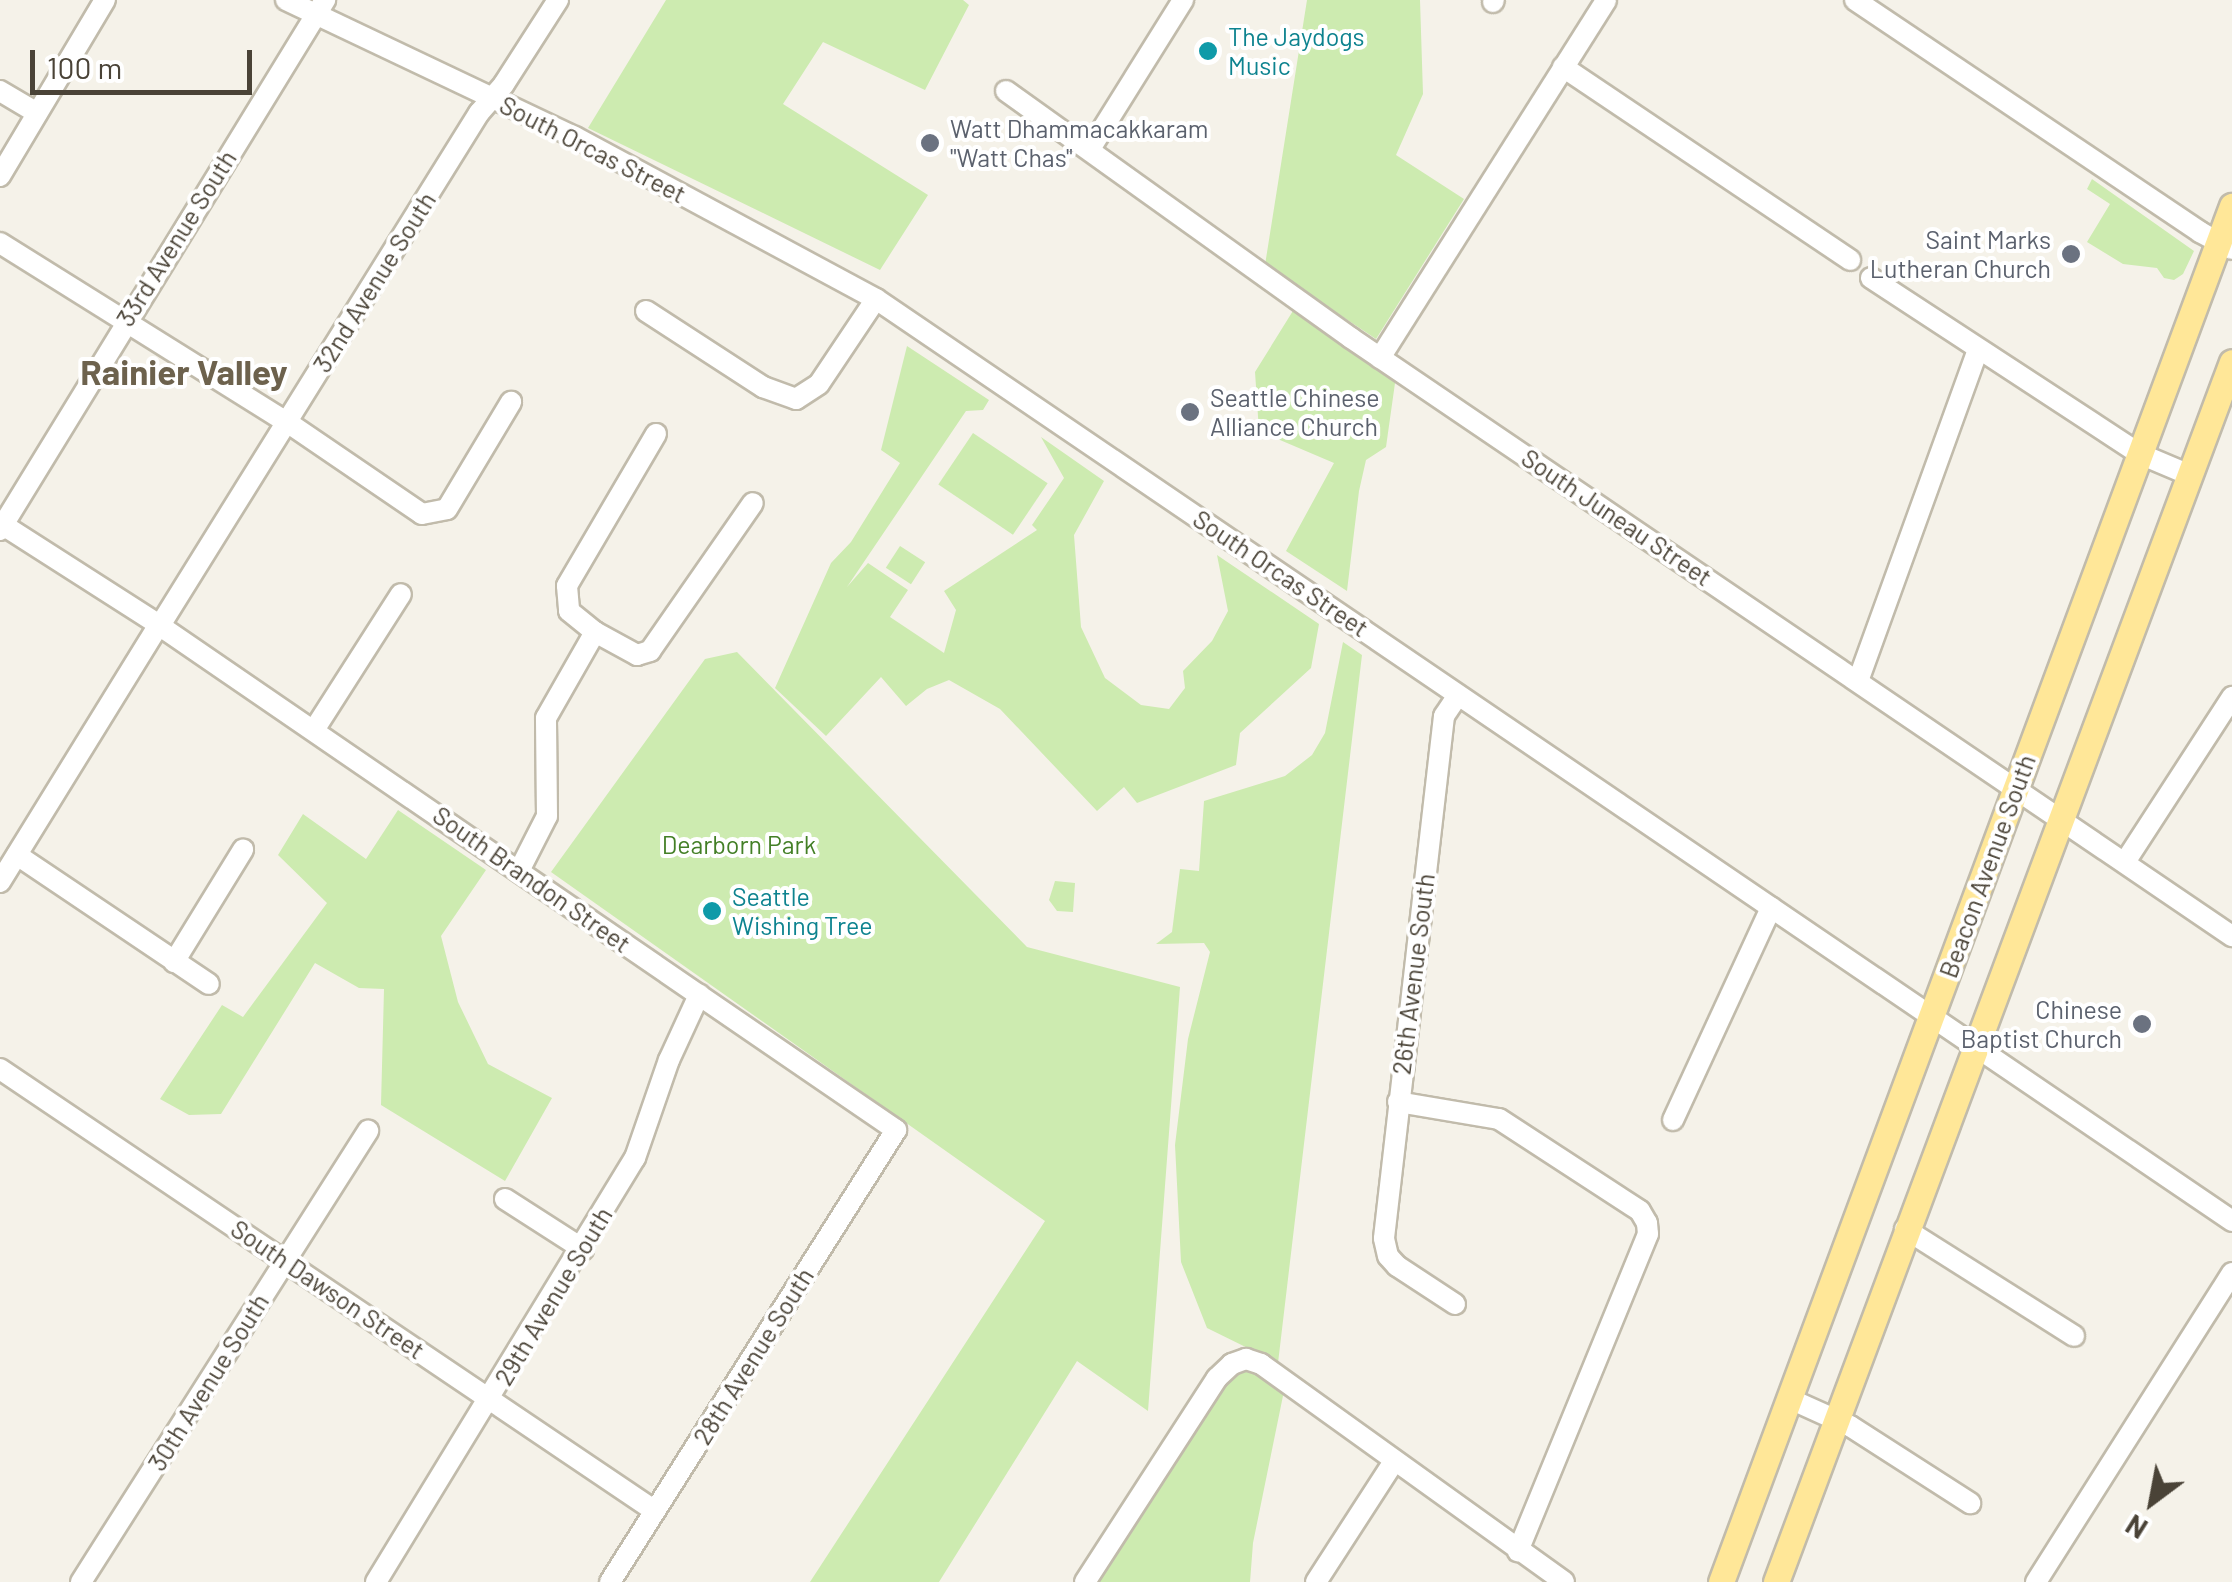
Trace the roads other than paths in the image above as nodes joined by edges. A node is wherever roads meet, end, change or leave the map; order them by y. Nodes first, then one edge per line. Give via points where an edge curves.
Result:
1 (105, 0) edge
2 (286, 0) edge
3 (558, 0) edge
4 (1183, 0) edge
5 (1606, 0) edge
6 (1855, 0) edge
7 (320, 7) edge
8 (1563, 67) junction
9 (0, 91) edge
10 (1006, 91) dead end
11 (491, 98) junction
12 (37, 114) junction
13 (1090, 150) junction
14 (0, 176) edge
15 (2232, 206) edge
16 (0, 243) edge
17 (2225, 246) edge
18 (1850, 260) dead end
19 (1871, 278) dead end
20 (876, 299) junction
21 (646, 310) dead end
22 (124, 321) junction
23 (1978, 348) junction
24 (1380, 358) junction
25 (2232, 362) edge
26 (512, 402) dead end
27 (287, 422) junction
28 (656, 434) dead end
29 (2140, 454) junction
30 (2190, 476) junction
31 (752, 502) dead end
32 (1, 526) edge
33 (401, 594) dead end
34 (160, 625) junction
35 (594, 632) junction
36 (1858, 681) junction
37 (1458, 696) junction
38 (2232, 696) edge
39 (314, 730) junction
40 (2016, 788) junction
41 (2061, 819) junction
42 (243, 850) dead end
43 (16, 855) junction
44 (2125, 862) junction
45 (520, 869) junction
46 (0, 882) edge
47 (1771, 908) junction
48 (2232, 936) edge
49 (174, 962) junction
50 (209, 984) dead end
51 (699, 995) junction
52 (1931, 1019) junction
53 (1974, 1047) junction
54 (0, 1068) edge
55 (1398, 1102) junction
56 (1673, 1120) dead end
57 (368, 1130) dead end
58 (896, 1130) joint
59 (505, 1199) dead end
60 (2232, 1221) edge
61 (1906, 1229) junction
62 (583, 1250) junction
63 (286, 1259) junction
64 (2232, 1273) edge
65 (1455, 1304) dead end
66 (2074, 1336) dead end
67 (490, 1399) junction
68 (1790, 1399) junction
69 (1836, 1420) junction
70 (1393, 1462) junction
71 (1970, 1502) dead end
72 (655, 1511) junction
73 (1518, 1551) junction
74 (1555, 1580) edge
75 (81, 1582) edge
76 (376, 1582) edge
77 (610, 1582) edge
78 (1085, 1582) edge
79 (1316, 1582) edge
80 (1721, 1582) edge
81 (1776, 1582) edge
82 (2036, 1582) edge

1 - 12 street
2 - 7 street, South Orcas Street
3 - 11 street, 32nd Avenue South
4 - 13 street
5 - 8 street
6 - 17 street
7 - 11 street, South Orcas Street
7 - 22 street, 33rd Avenue South
8 - 18 street
8 - 24 street
9 - 12 street
10 - 13 street, South Juneau Street
11 - 20 street, South Orcas Street
11 - 27 street, 32nd Avenue South
12 - 14 street
13 - 24 street, South Juneau Street
15 - 17 main road, Beacon Avenue South
16 - 22 street
17 - 29 main road, Beacon Avenue South
19 - 23 street
20 - 21 street via 819,384 796,399 763,387
20 - 37 street, South Orcas Street
22 - 27 street
22 - 32 street, 33rd Avenue South
23 - 29 street
23 - 36 street
24 - 36 street, South Juneau Street
25 - 30 main road, Beacon Avenue South
26 - 27 street via 447,509 422,514
27 - 34 street, 32nd Avenue South
28 - 35 street via 566,586 569,611
29 - 30 street
29 - 40 main road, Beacon Avenue South
30 - 41 main road, Beacon Avenue South
31 - 35 street via 650,652 637,655
32 - 34 street, South Brandon Street
33 - 39 street
34 - 39 street, South Brandon Street
34 - 43 street, 32nd Avenue South
35 - 45 street via 546,718 546,816
36 - 40 street, South Juneau Street
37 - 47 street, South Orcas Street
37 - 55 street, 26th Avenue South via 1444,716
38 - 44 street
39 - 45 street, South Brandon Street
40 - 41 street, South Juneau Street
40 - 52 main road, Beacon Avenue South
41 - 44 street, South Juneau Street
41 - 53 main road, Beacon Avenue South
42 - 49 street
43 - 46 street, 32nd Avenue South
43 - 49 street
44 - 48 street, South Juneau Street
45 - 51 street, South Brandon Street
47 - 52 street, South Orcas Street
47 - 56 street
49 - 50 street
51 - 58 street, South Brandon Street
51 - 62 street, 29th Avenue South via 669,1060 649,1129
52 - 53 street, South Orcas Street
52 - 68 main road, Beacon Avenue South
53 - 60 street, South Orcas Street
53 - 61 main road, Beacon Avenue South
54 - 63 street, South Dawson Street
55 - 65 street, 26th Avenue South via 1384,1238 1388,1256
55 - 73 street via 1499,1119 1640,1210 1647,1223
57 - 63 street, 30th Avenue South
58 - 72 street, 28th Avenue South
59 - 62 street
61 - 66 street
61 - 69 main road, Beacon Avenue South
62 - 67 street, 29th Avenue South
63 - 67 street, South Dawson Street
63 - 75 street, 30th Avenue South
64 - 82 street
67 - 72 street, South Dawson Street
67 - 76 street, 29th Avenue South
68 - 69 street
68 - 80 main road, Beacon Avenue South
69 - 71 street
69 - 81 main road, Beacon Avenue South
70 - 73 street
70 - 78 street via 1261,1364 1232,1364
70 - 79 street
72 - 77 street, 28th Avenue South
73 - 74 street

